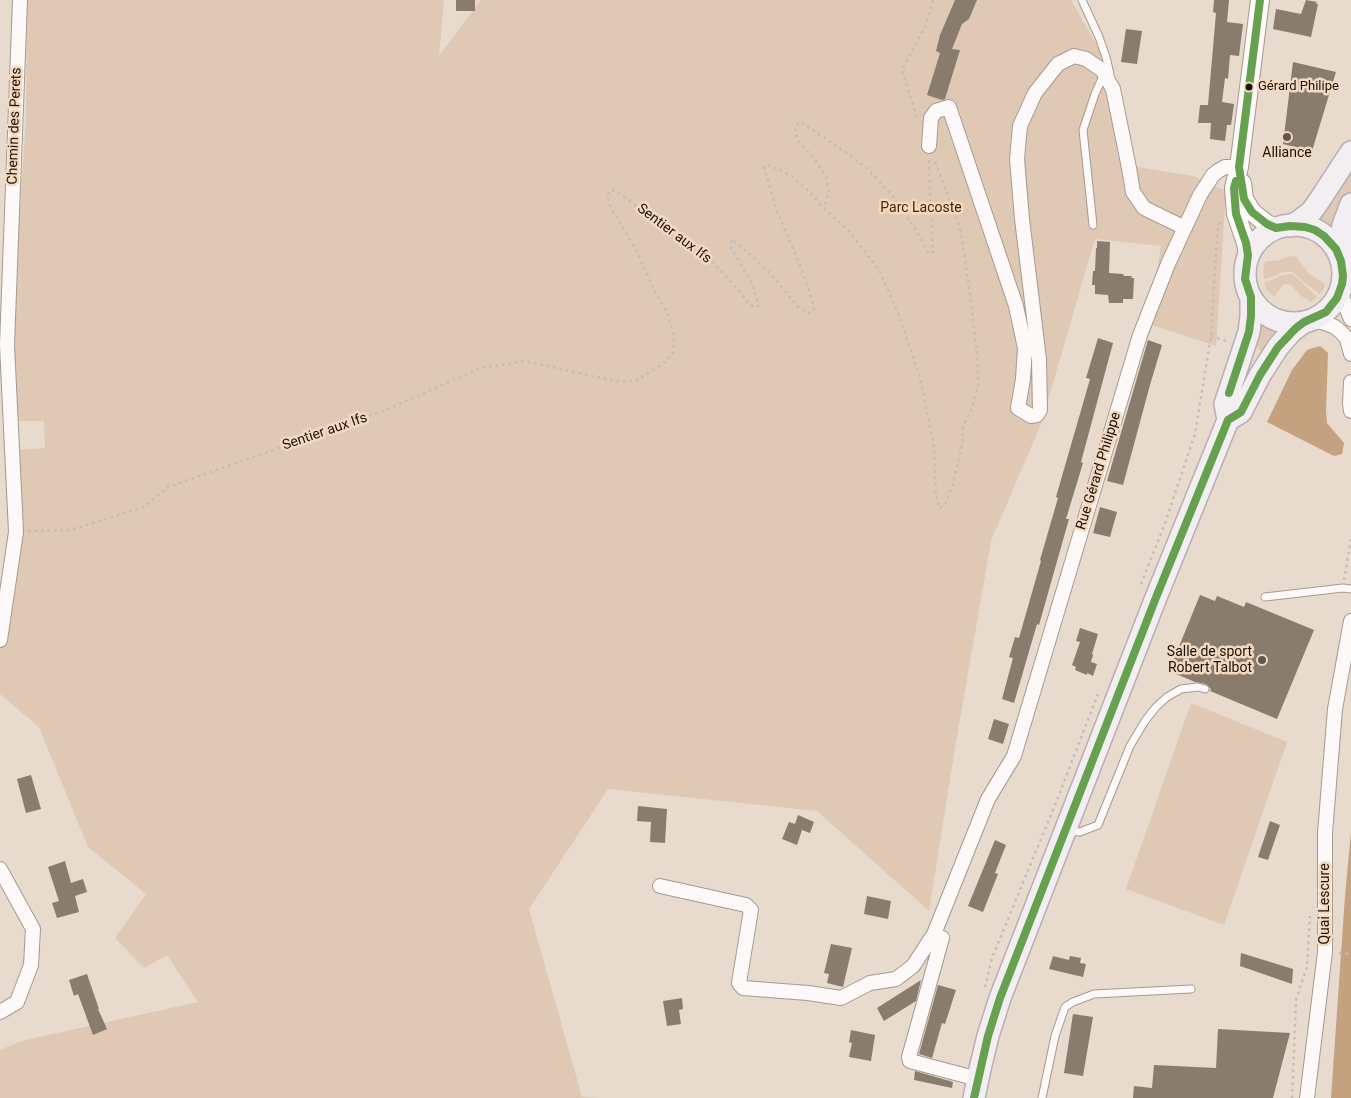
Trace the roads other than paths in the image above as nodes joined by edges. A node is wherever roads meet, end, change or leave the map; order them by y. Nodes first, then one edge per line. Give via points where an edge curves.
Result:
1 (20, 0) edge
2 (1082, 0) edge
3 (1260, 0) edge
4 (1104, 74) junction
5 (1113, 90) junction
6 (929, 146) road end
7 (1351, 152) edge
8 (1239, 167) junction
9 (1351, 204) edge
10 (1093, 226) dead end
11 (1283, 227) junction
12 (1185, 228) junction
13 (1248, 255) junction
14 (1341, 261) junction
15 (1340, 292) junction
16 (1250, 297) junction
17 (1351, 319) edge
18 (1308, 321) junction
19 (1351, 354) edge
20 (1351, 382) edge
21 (1351, 411) edge
22 (1228, 420) junction
23 (1351, 589) edge
24 (1265, 597) dead end
25 (1351, 621) edge
26 (0, 640) edge
27 (1205, 689) dead end
28 (1065, 830) junction
29 (0, 869) edge
30 (660, 886) dead end
31 (934, 934) junction
32 (1190, 989) dead end
33 (0, 1012) edge
34 (976, 1089) edge
35 (1042, 1098) edge
36 (1307, 1098) edge

1 - 26 street, Chemin des Perets via 7,344 16,532
2 - 5 lane via 1100,37
3 - 8 street
4 - 5 street
4 - 6 street via 1086,59 1074,56 1058,64 1035,93 1020,126 1017,159 1039,359 1040,410 1037,415 1031,416 1018,408 1024,348 1016,306 949,107 936,111 931,118
4 - 10 lane via 1083,130
5 - 12 street via 1133,192 1144,208
7 - 11 main road via 1312,211 1298,222
8 - 11 street via 1248,206 1258,218
8 - 12 street, Rue Gérard Philippe via 1225,167 1213,175
8 - 13 street via 1234,201
9 - 14 main road via 1343,225
11 - 13 main road via 1262,237
11 - 14 main road via 1315,230 1336,249
12 - 31 street, Rue Gérard Philippe via 1140,335 1014,756 988,799
13 - 16 main road via 1245,279
14 - 15 main road
15 - 17 street
15 - 18 main road via 1326,312
16 - 18 main road via 1268,316 1281,322
16 - 22 main road via 1249,332 1225,404
18 - 19 street via 1335,327 1347,339
18 - 22 main road via 1291,332 1278,347 1241,412
20 - 21 street
22 - 28 main road
23 - 24 lane
25 - 36 street, Quai Lescure via 1336,709 1325,833 1325,952
27 - 28 lane via 1181,689 1156,707 1130,746 1098,825 1080,832
28 - 34 main road via 1000,998
29 - 33 street via 33,929 30,965 17,1002
30 - 31 street, Rue Gérard Philippe via 746,906 751,910 739,982 744,988 808,992 841,998 870,983 896,980 913,966
31 - 34 street via 942,938 910,1061
32 - 35 lane via 1094,994 1065,1007 1055,1036

